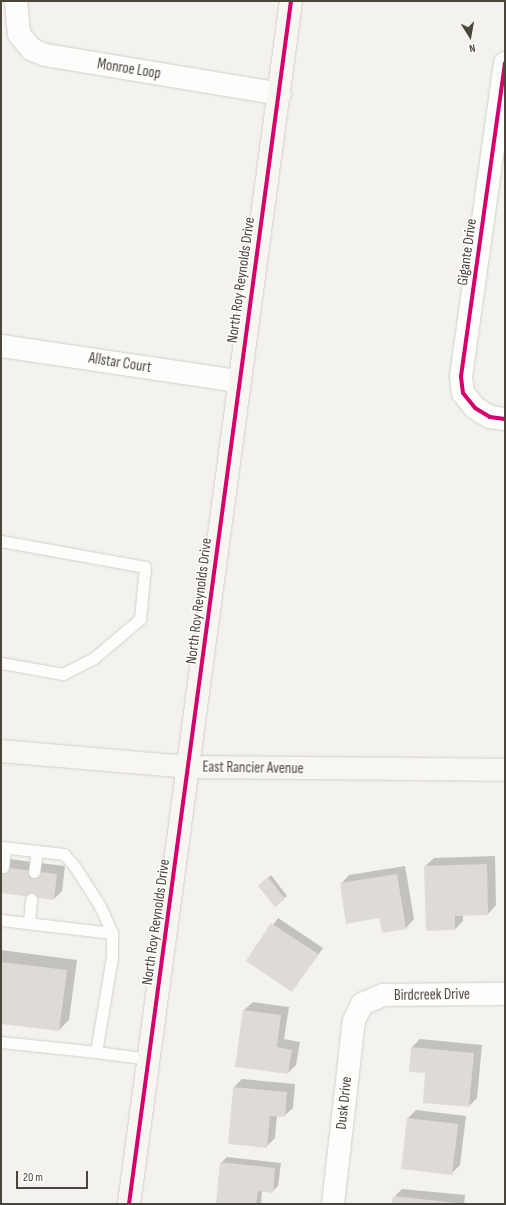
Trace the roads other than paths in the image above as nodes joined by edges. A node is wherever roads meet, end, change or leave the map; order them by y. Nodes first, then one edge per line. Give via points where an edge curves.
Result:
1 (16, 1) edge
2 (291, 1) edge
3 (505, 63) edge
4 (280, 94) junction
5 (503, 96) edge
6 (1, 346) edge
7 (239, 381) junction
8 (505, 419) edge
9 (1, 541) edge
10 (1, 663) edge
11 (1, 751) edge
12 (189, 767) junction
13 (505, 770) edge
14 (3, 847) edge
15 (37, 851) junction
16 (3, 867) dead end
17 (34, 872) dead end
18 (31, 899) dead end
19 (1, 920) edge
20 (29, 923) junction
21 (112, 933) junction
22 (505, 994) edge
23 (362, 1004) joint
24 (1, 1042) edge
25 (96, 1052) junction
26 (149, 1059) junction
27 (129, 1204) edge
28 (333, 1204) edge

1 - 4 street, Monroe Loop via 19,34 31,49 45,55
2 - 4 street, North Roy Reynolds Drive
3 - 5 street, Gigante Drive
4 - 7 street, North Roy Reynolds Drive
5 - 8 street, Gigante Drive via 461,377 463,393 475,408 490,417
6 - 7 street, Allstar Court
7 - 12 street, North Roy Reynolds Drive
9 - 10 lane via 145,567 140,619 94,658 62,674
11 - 12 street, East Rancier Avenue
12 - 13 street, East Rancier Avenue
12 - 26 street, North Roy Reynolds Drive
14 - 15 lane
14 - 16 lane
15 - 17 lane
15 - 21 lane via 64,854 100,906
18 - 20 lane
19 - 20 lane
20 - 21 lane
21 - 25 lane via 112,957
22 - 23 street, Birdcreek Drive via 383,995
23 - 28 street, Dusk Drive via 354,1021
24 - 25 lane
25 - 26 lane
26 - 27 street, North Roy Reynolds Drive

